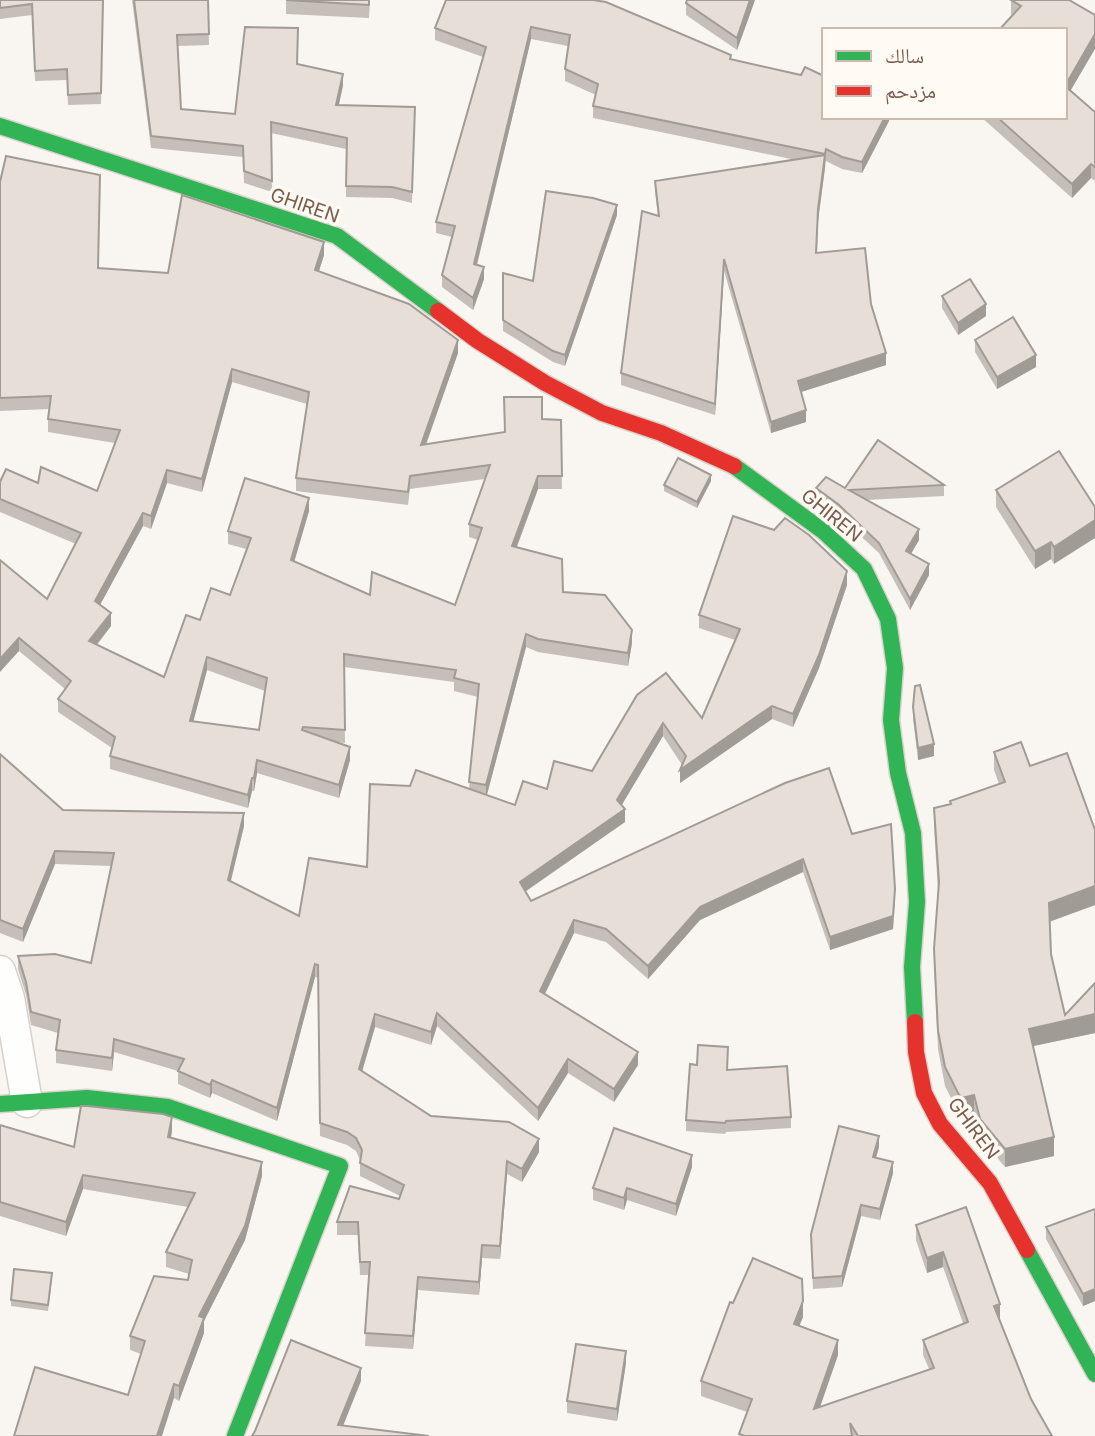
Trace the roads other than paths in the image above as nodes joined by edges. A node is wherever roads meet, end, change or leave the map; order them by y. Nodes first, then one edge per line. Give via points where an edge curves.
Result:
1 (0, 126) edge
2 (0, 971) edge
3 (13, 1103) edge
4 (1095, 1374) edge
5 (235, 1436) edge

1 - 4 street, GHIREN via 337,236 478,341 545,383 602,413 732,465 823,531 864,569 888,619 895,668 891,720 913,834 918,902 912,967 923,1093 940,1124 989,1183
2 - 3 street via 9,998
3 - 5 street via 87,1098 168,1107 340,1166

